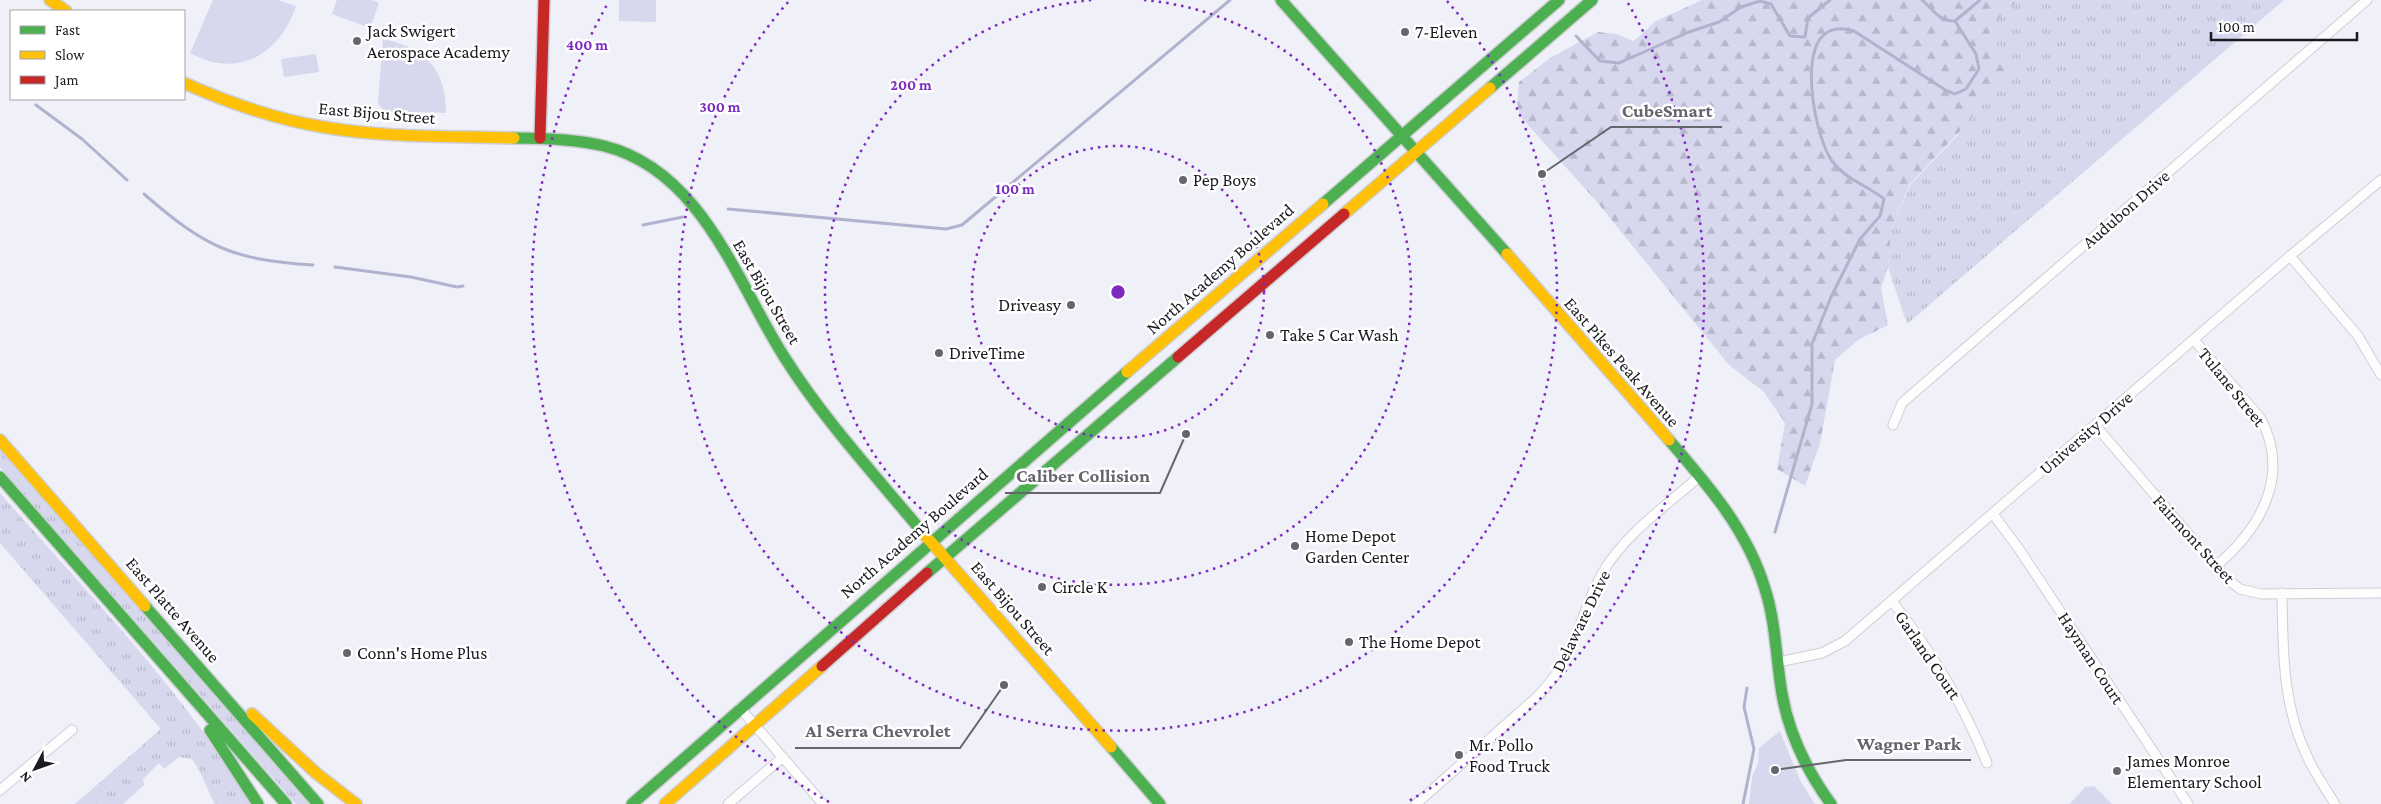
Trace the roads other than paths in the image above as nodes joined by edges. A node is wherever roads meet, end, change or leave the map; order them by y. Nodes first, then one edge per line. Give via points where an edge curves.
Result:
1 (50, 0) edge
2 (544, 0) edge
3 (1282, 0) edge
4 (1558, 0) edge
5 (1592, 0) edge
6 (2367, 0) edge
7 (65, 10) edge
8 (185, 83) edge
9 (1402, 135) junction
10 (540, 138) junction
11 (1417, 151) junction
12 (2381, 180) edge
13 (2290, 256) junction
14 (2194, 340) junction
15 (2381, 375) edge
16 (1892, 425) dead end
17 (2095, 426) junction
18 (0, 440) edge
19 (1700, 476) junction
20 (0, 477) edge
21 (1992, 514) junction
22 (931, 541) junction
23 (946, 557) junction
24 (2216, 566) junction
25 (2282, 593) junction
26 (2381, 593) edge
27 (1892, 601) junction
28 (1778, 662) junction
29 (207, 676) junction
30 (177, 680) junction
31 (740, 708) junction
32 (754, 725) junction
33 (72, 730) dead end
34 (782, 757) junction
35 (1987, 763) dead end
36 (248, 789) junction
37 (0, 790) edge
38 (253, 804) edge
39 (258, 804) edge
40 (286, 804) edge
41 (318, 804) edge
42 (356, 804) edge
43 (632, 804) edge
44 (665, 804) edge
45 (728, 804) edge
46 (823, 804) edge
47 (1160, 804) edge
48 (1416, 804) edge
49 (1830, 804) edge
50 (2188, 804) edge
51 (2335, 804) edge

1 - 7 main road
2 - 10 main road
3 - 9 main road, East Pikes Peak Avenue
4 - 9 main road, North Academy Boulevard
5 - 11 main road
6 - 16 street, Audubon Drive via 1902,403
8 - 10 main road, East Bijou Street via 219,99 314,126 415,136
9 - 11 main road, East Pikes Peak Avenue
9 - 22 main road, North Academy Boulevard
10 - 22 main road, East Bijou Street via 606,146 654,169 688,199 717,240 803,386
11 - 19 main road, East Pikes Peak Avenue
11 - 23 main road
12 - 13 street, University Drive
13 - 14 street, University Drive
13 - 15 street via 2358,336
14 - 17 street, University Drive
14 - 24 street, Tulane Street via 2261,419 2269,436 2272,457 2271,484 2261,514 2239,545
17 - 21 street, University Drive
17 - 24 street, Fairmont Street
18 - 29 main road, East Platte Avenue
19 - 28 main road, East Pikes Peak Avenue via 1734,521 1755,561 1770,605
19 - 48 street, Delaware Drive via 1614,555 1594,590 1567,656 1538,696
20 - 30 main road
21 - 27 street, University Drive
21 - 50 street, Hayman Court via 2019,549
22 - 23 main road, East Bijou Street
22 - 31 main road, North Academy Boulevard
23 - 32 main road
23 - 47 main road, East Bijou Street
24 - 25 street, Fairmont Street via 2240,589
25 - 26 street, Fairmont Street
25 - 51 street via 2282,661 2289,703 2308,759
27 - 28 street, University Drive via 1833,648
27 - 35 street, Garland Court via 1944,673
28 - 49 main road, East Pikes Peak Avenue via 1794,737 1809,771
29 - 41 main road, East Platte Avenue
29 - 42 main road via 316,773
30 - 36 main road
30 - 40 main road
31 - 32 street
31 - 43 main road, North Academy Boulevard
32 - 34 street
32 - 44 main road
33 - 37 street
34 - 45 street
34 - 46 street
36 - 38 main road
36 - 39 main road

